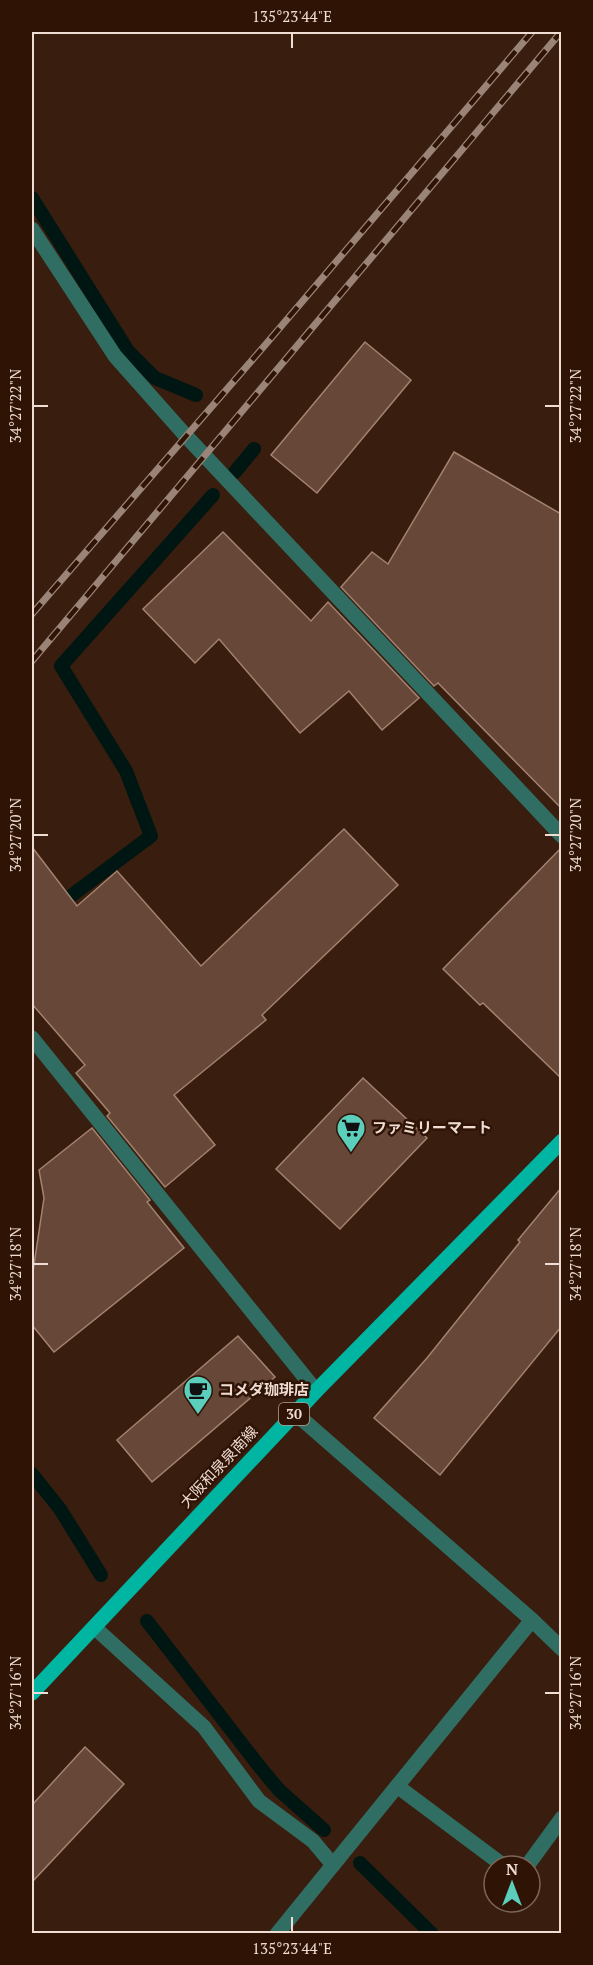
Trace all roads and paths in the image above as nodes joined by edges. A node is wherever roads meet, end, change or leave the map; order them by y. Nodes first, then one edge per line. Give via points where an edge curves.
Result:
1 (32, 229) edge
2 (561, 836) edge
3 (32, 1038) edge
4 (561, 1141) edge
5 (316, 1391) junction
6 (295, 1413) junction
7 (532, 1620) junction
8 (94, 1627) junction
9 (561, 1650) edge
10 (32, 1693) edge
11 (397, 1786) junction
12 (561, 1818) edge
13 (488, 1854) edge
14 (536, 1854) edge
15 (333, 1865) junction
16 (278, 1934) edge

1 - 2 street via 115,356
3 - 5 street
4 - 5 main road, 大阪和泉泉南線 / 30
5 - 6 main road, 大阪和泉泉南線 / 30
6 - 7 street
6 - 8 main road, 大阪和泉泉南線 / 30
7 - 9 street
7 - 11 street
8 - 10 main road, 大阪和泉泉南線 / 30
8 - 15 street via 204,1727 259,1801 313,1841
11 - 13 street
11 - 15 street
12 - 14 street
15 - 16 street

